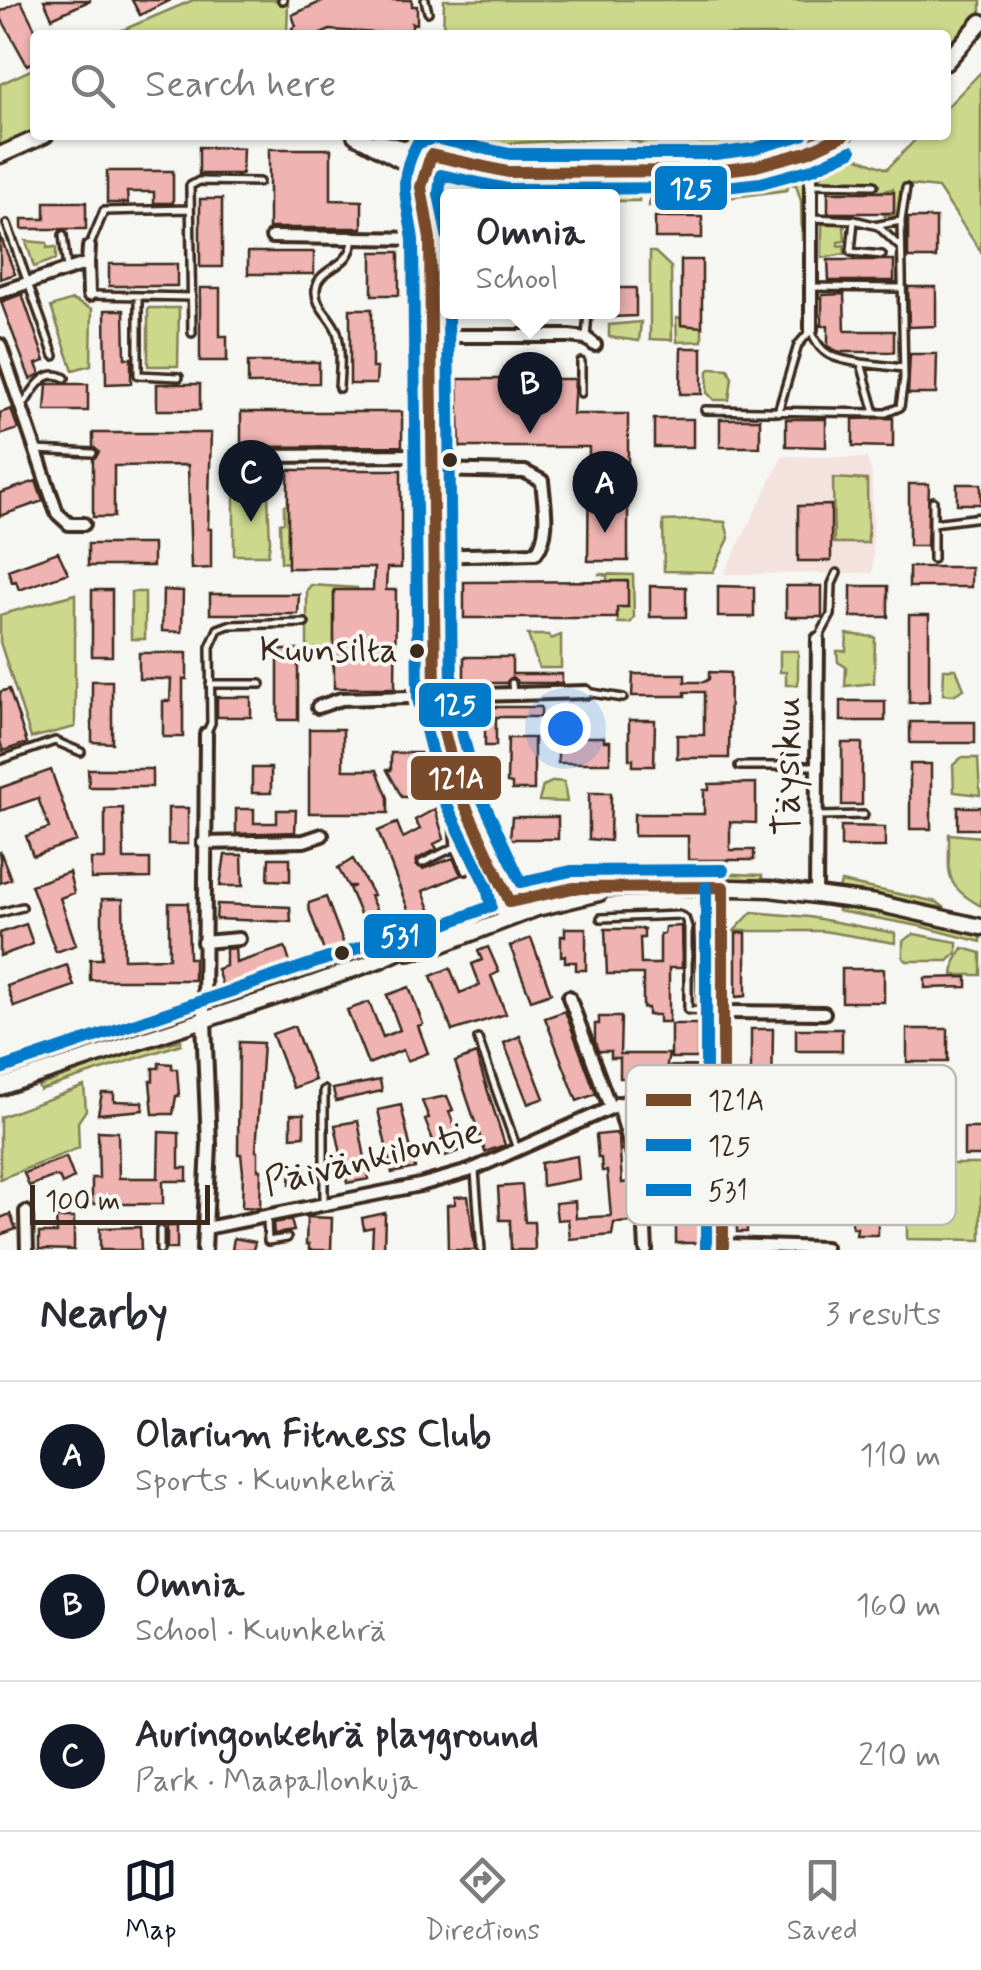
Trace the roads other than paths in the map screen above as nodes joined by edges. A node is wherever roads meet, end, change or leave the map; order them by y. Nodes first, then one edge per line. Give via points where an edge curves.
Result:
1 (425, 0) edge
2 (428, 12) dead end
3 (981, 22) edge
4 (951, 56) edge
5 (34, 140) edge
6 (366, 140) edge
7 (373, 140) edge
8 (833, 140) edge
9 (808, 152) junction
10 (0, 155) edge
11 (431, 155) junction
12 (428, 172) junction
13 (508, 172) junction
14 (260, 182) dead end
15 (811, 184) junction
16 (874, 185) dead end
17 (906, 188) dead end
18 (189, 210) junction
19 (811, 218) junction
20 (854, 220) junction
21 (900, 220) junction
22 (6, 224) dead end
23 (878, 226) junction
24 (63, 235) dead end
25 (272, 236) dead end
26 (354, 238) junction
27 (430, 239) junction
28 (89, 248) joint
29 (901, 248) junction
30 (882, 254) dead end
31 (88, 263) junction
32 (67, 269) junction
33 (27, 282) junction
34 (811, 286) junction
35 (902, 288) junction
36 (0, 292) edge
37 (89, 295) joint
38 (138, 296) junction
39 (192, 297) junction
40 (589, 319) edge
41 (811, 330) junction
42 (192, 333) dead end
43 (431, 336) junction
44 (591, 341) joint
45 (0, 345) edge
46 (54, 356) dead end
47 (581, 362) dead end
48 (861, 363) junction
49 (903, 368) junction
50 (180, 376) dead end
51 (65, 378) dead end
52 (340, 388) dead end
53 (581, 393) dead end
54 (21, 408) junction
55 (706, 410) dead end
56 (778, 412) junction
57 (875, 413) junction
58 (36, 450) junction
59 (93, 452) dead end
60 (257, 456) dead end
61 (431, 462) junction
62 (934, 501) dead end
63 (981, 517) edge
64 (933, 523) junction
65 (84, 524) dead end
66 (431, 556) junction
67 (933, 559) dead end
68 (837, 574) dead end
69 (305, 623) dead end
70 (818, 639) joint
71 (210, 684) junction
72 (260, 684) dead end
73 (586, 692) joint
74 (435, 697) junction
75 (622, 698) dead end
76 (318, 707) dead end
77 (206, 734) joint
78 (81, 752) dead end
79 (0, 760) edge
80 (739, 766) dead end
81 (818, 766) junction
82 (864, 815) dead end
83 (818, 816) junction
84 (471, 818) junction
85 (322, 836) dead end
86 (204, 843) junction
87 (455, 847) junction
88 (422, 863) dead end
89 (466, 871) dead end
90 (723, 887) junction
91 (816, 894) junction
92 (22, 907) dead end
93 (506, 909) junction
94 (0, 913) edge
95 (602, 918) dead end
96 (981, 928) edge
97 (238, 939) dead end
98 (203, 942) junction
99 (568, 997) dead end
100 (724, 1012) junction
101 (824, 1013) dead end
102 (204, 1021) junction
103 (478, 1039) dead end
104 (723, 1065) edge
105 (0, 1087) edge
106 (324, 1090) dead end
107 (626, 1102) edge
108 (614, 1105) junction
109 (626, 1139) edge
110 (517, 1150) junction
111 (475, 1168) junction
112 (324, 1205) junction
113 (26, 1212) dead end
114 (267, 1217) junction
115 (645, 1225) edge
116 (206, 1228) junction
117 (160, 1230) dead end
118 (288, 1238) dead end
119 (724, 1248) edge
120 (824, 1248) edge
121 (27, 1250) edge
122 (160, 1250) edge
123 (204, 1250) edge
124 (481, 1250) edge
125 (646, 1250) edge

1 - 2 lane
3 - 4 main road
5 - 10 main road
6 - 12 main road
7 - 11 main road
8 - 9 main road
9 - 13 main road via 716,171
9 - 15 street
11 - 12 main road
11 - 13 main road
12 - 13 main road
12 - 27 main road via 420,197
14 - 18 lane via 192,183
15 - 16 lane
15 - 19 street
17 - 21 lane
18 - 28 lane via 104,211
18 - 39 lane
19 - 20 lane
19 - 34 street
20 - 23 lane
20 - 30 lane via 851,252
21 - 23 lane
21 - 29 lane
22 - 33 lane
23 - 29 lane
24 - 32 lane
25 - 26 street
26 - 27 street
26 - 52 lane via 346,260 316,287 338,334
27 - 43 main road
28 - 31 street
29 - 35 lane
31 - 32 street
31 - 37 street
32 - 33 street
33 - 36 street
33 - 46 lane
34 - 35 lane
34 - 41 street
35 - 49 lane
37 - 38 lane
38 - 39 lane
38 - 50 lane via 138,376
39 - 42 lane
40 - 44 lane
41 - 48 lane via 831,358
41 - 56 lane via 798,345
43 - 44 street
43 - 61 main road
45 - 54 street
47 - 53 lane
48 - 49 lane
48 - 57 lane
49 - 57 lane via 900,407
51 - 54 lane via 40,380
54 - 58 street
55 - 56 lane
56 - 57 lane
58 - 59 lane
58 - 65 street via 57,513 69,524
60 - 61 street
61 - 66 main road
61 - 66 street via 525,472 542,481 545,522 536,553
62 - 64 lane
63 - 64 lane
64 - 67 lane
66 - 74 main road
68 - 70 lane via 831,615
69 - 71 lane via 218,629 210,646
70 - 81 street, Täysikuu
71 - 72 lane
71 - 77 lane
73 - 74 street via 512,688
73 - 75 lane
74 - 76 street via 350,695
74 - 84 main road
77 - 86 street
78 - 79 lane via 55,742
80 - 81 lane
81 - 83 street, Täysikuu
82 - 83 lane
83 - 91 street, Täysikuu
84 - 87 lane via 452,822
84 - 93 main road via 477,853
85 - 86 street
86 - 98 street
87 - 88 lane
87 - 89 lane
90 - 91 main road
90 - 93 main road via 614,888
90 - 100 street
91 - 96 main road
92 - 94 lane
93 - 102 main road via 440,945
95 - 100 lane via 685,918 688,1010
97 - 98 street
98 - 102 street
99 - 108 street
100 - 101 street
100 - 104 street
102 - 105 main road
102 - 116 street
103 - 110 lane
106 - 112 lane
107 - 108 street, Päivänkilontie
108 - 109 street
108 - 110 street, Päivänkilontie
110 - 111 street, Päivänkilontie
111 - 112 street, Päivänkilontie
111 - 124 lane
112 - 114 street, Päivänkilontie
113 - 121 street
114 - 116 street, Päivänkilontie
114 - 118 lane via 268,1241
115 - 125 street
116 - 123 street
117 - 122 lane
119 - 120 street

